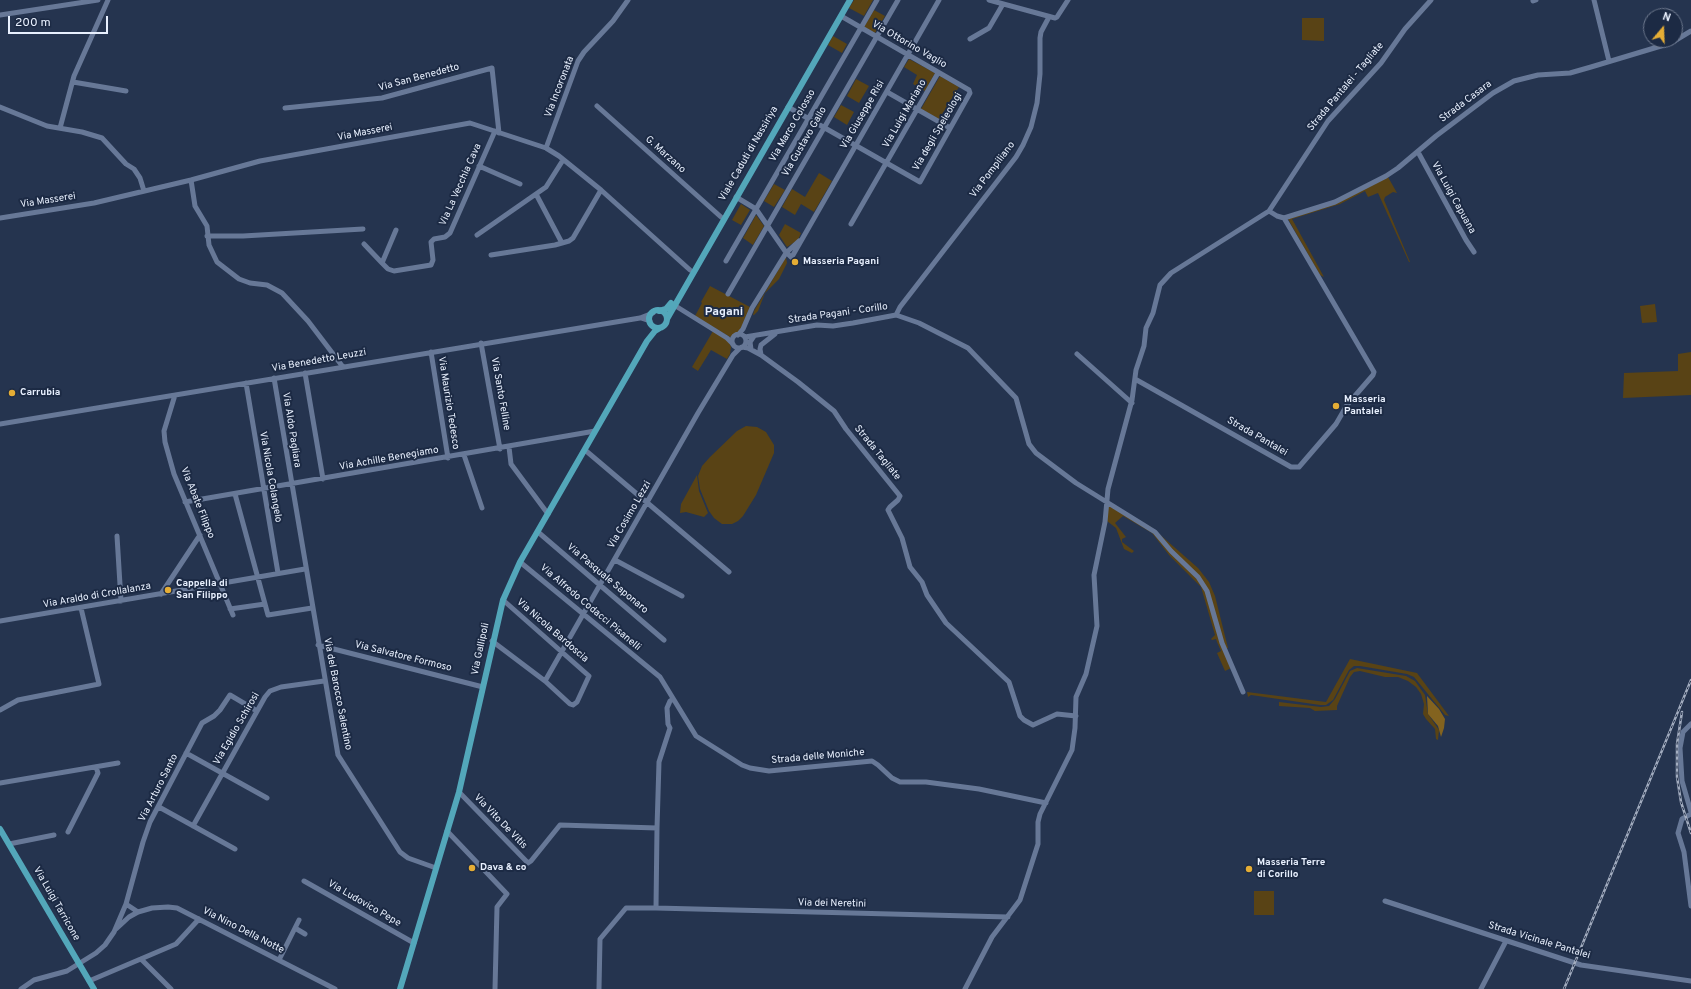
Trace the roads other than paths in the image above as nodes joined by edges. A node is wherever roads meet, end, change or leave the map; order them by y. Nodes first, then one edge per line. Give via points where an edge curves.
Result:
1 (98, 0) edge
2 (108, 0) edge
3 (628, 0) edge
4 (846, 0) edge
5 (850, 0) edge
6 (877, 0) edge
7 (898, 0) edge
8 (939, 0) edge
9 (989, 0) edge
10 (1068, 0) edge
11 (1431, 0) edge
12 (1594, 0) edge
13 (1003, 4) junction
14 (0, 14) edge
15 (841, 16) junction
16 (1049, 17) junction
17 (860, 28) junction
18 (1691, 31) edge
19 (876, 37) junction
20 (970, 39) dead end
21 (907, 55) junction
22 (1609, 61) junction
23 (938, 73) junction
24 (73, 82) junction
25 (969, 90) joint
26 (126, 91) dead end
27 (887, 92) junction
28 (597, 106) dead end
29 (0, 107) edge
30 (788, 107) junction
31 (285, 108) dead end
32 (918, 110) junction
33 (808, 119) junction
34 (60, 128) junction
35 (824, 128) junction
36 (950, 128) junction
37 (497, 132) junction
38 (855, 145) junction
39 (546, 148) junction
40 (1418, 152) junction
41 (563, 160) junction
42 (887, 163) junction
43 (479, 166) junction
44 (191, 180) junction
45 (520, 184) dead end
46 (601, 190) junction
47 (144, 191) junction
48 (536, 194) junction
49 (736, 197) junction
50 (756, 209) junction
51 (1269, 211) junction
52 (721, 217) junction
53 (0, 218) edge
54 (1284, 218) junction
55 (851, 224) dead end
56 (768, 226) junction
57 (363, 229) dead end
58 (396, 230) dead end
59 (477, 235) dead end
60 (207, 236) junction
61 (801, 240) junction
62 (562, 243) junction
63 (364, 244) dead end
64 (786, 252) junction
65 (1474, 252) dead end
66 (491, 255) dead end
67 (726, 262) dead end
68 (382, 263) junction
69 (690, 270) junction
70 (728, 294) dead end
71 (674, 305) junction
72 (656, 312) junction
73 (896, 315) junction
74 (640, 318) junction
75 (667, 319) junction
76 (651, 322) junction
77 (744, 327) junction
78 (660, 328) junction
79 (778, 332) junction
80 (754, 336) junction
81 (647, 341) junction
82 (734, 341) junction
83 (743, 342) junction
84 (482, 343) junction
85 (751, 349) junction
86 (431, 352) junction
87 (1077, 354) dead end
88 (762, 355) junction
89 (731, 358) junction
90 (343, 366) junction
91 (305, 373) junction
92 (274, 378) junction
93 (1135, 379) junction
94 (246, 383) junction
95 (175, 395) junction
96 (1132, 403) junction
97 (0, 424) edge
98 (596, 432) junction
99 (509, 447) junction
100 (500, 449) junction
101 (585, 450) junction
102 (464, 455) junction
103 (448, 458) junction
104 (323, 479) junction
105 (291, 484) junction
106 (263, 489) junction
107 (1108, 489) junction
108 (1088, 490) junction
109 (235, 494) junction
110 (1106, 501) junction
111 (185, 502) junction
112 (647, 503) junction
113 (482, 508) dead end
114 (548, 514) junction
115 (538, 532) junction
116 (200, 535) junction
117 (117, 536) dead end
118 (615, 560) junction
119 (520, 562) junction
120 (305, 569) junction
121 (729, 572) dead end
122 (278, 573) junction
123 (258, 577) junction
124 (220, 584) junction
125 (600, 585) junction
126 (162, 594) junction
127 (682, 596) dead end
128 (502, 600) junction
129 (121, 601) junction
130 (265, 604) junction
131 (81, 608) junction
132 (312, 608) junction
133 (583, 615) junction
134 (0, 622) edge
135 (664, 640) dead end
136 (492, 641) junction
137 (318, 645) junction
138 (562, 652) junction
139 (324, 681) junction
140 (545, 681) junction
141 (483, 687) junction
142 (1243, 692) dead end
143 (673, 699) junction
144 (0, 710) edge
145 (257, 711) junction
146 (1076, 716) junction
147 (1691, 724) edge
148 (187, 754) junction
149 (118, 763) dead end
150 (96, 767) junction
151 (222, 773) junction
152 (0, 783) edge
153 (459, 792) junction
154 (267, 798) dead end
155 (1046, 803) junction
156 (159, 807) junction
157 (1691, 813) edge
158 (193, 826) junction
159 (657, 828) junction
160 (0, 829) edge
161 (447, 831) junction
162 (68, 832) dead end
163 (54, 835) dead end
164 (9, 844) junction
165 (235, 849) dead end
166 (436, 868) junction
167 (304, 881) dead end
168 (1385, 901) dead end
169 (126, 904) junction
170 (1691, 906) edge
171 (656, 908) junction
172 (138, 912) junction
173 (1008, 917) junction
174 (199, 919) junction
175 (299, 920) dead end
176 (295, 928) junction
177 (114, 932) junction
178 (305, 934) dead end
179 (1506, 941) junction
180 (414, 943) junction
181 (141, 959) junction
182 (279, 960) junction
183 (79, 964) junction
184 (89, 981) junction
185 (1691, 981) edge
186 (21, 989) edge
187 (94, 989) edge
188 (171, 989) edge
189 (335, 989) edge
190 (400, 989) edge
191 (495, 989) edge
192 (599, 989) edge
193 (965, 989) edge
194 (1481, 989) edge

1 - 14 street
2 - 24 street
3 - 39 street, Via Incoronata via 578,61
4 - 52 main road, Viale Caduti di Nassiriya
5 - 15 main road, Viale Caduti di Nassiriya
6 - 17 street, Via Marco Colosso
7 - 19 street, Via Gustavo Gallo
8 - 21 street, Via Giuseppe Risi
9 - 13 street
10 - 16 street via 1057,17
11 - 51 street, Strada Pantalei - Tagliate via 1328,120
12 - 22 street
13 - 16 street
13 - 20 street via 989,28
15 - 17 street, Via Ottorino Vaglio
15 - 30 main road, Viale Caduti di Nassiriya
16 - 73 street, Via Pompiliano via 1040,38 1037,103 1023,145 1016,158
17 - 19 street, Via Ottorino Vaglio
17 - 33 street, Via Marco Colosso
18 - 22 street, Strada Casara via 1671,43
19 - 21 street, Via Ottorino Vaglio
19 - 35 street, Via Gustavo Gallo
21 - 23 street, Via Ottorino Vaglio
21 - 27 street, Via Giuseppe Risi
22 - 40 street, Strada Casara via 1570,73 1538,75 1503,86
23 - 25 street, Via Ottorino Vaglio
23 - 32 street, Via Luigi Mariano
24 - 26 street
24 - 34 street
25 - 36 street, Via degli Speleologi via 970,95
27 - 32 street
27 - 38 street, Via Giuseppe Risi
28 - 52 street, G. Marzano
29 - 34 street via 47,126
30 - 33 street
30 - 49 main road, Viale Caduti di Nassiriya
31 - 37 street, Via San Benedetto via 382,98 492,68
32 - 36 street
32 - 42 street, Via Luigi Mariano
33 - 35 street
33 - 50 street, Via Marco Colosso
34 - 47 street via 102,138 134,169
35 - 38 street
35 - 56 street, Via Gustavo Gallo
36 - 42 street, Via degli Speleologi via 920,182
37 - 39 street, Via Masserei
37 - 43 street, Via La Vecchia Cava
37 - 44 street, Via Masserei via 470,123 260,161
38 - 42 street
38 - 61 street, Via Giuseppe Risi
39 - 41 street, Via Masserei
40 - 54 street, Strada Casara via 1391,172 1335,202
40 - 65 street, Via Luigi Capuana
41 - 46 street, Via Masserei
41 - 48 street via 546,187
42 - 55 street, Via Luigi Mariano
43 - 45 street
43 - 68 street, Via La Vecchia Cava via 450,233 431,242 431,265 394,271
44 - 47 street, Via Masserei
44 - 60 street via 193,202 207,226
46 - 62 street via 573,238
46 - 69 street, Via Masserei
47 - 53 street, Via Masserei via 94,203
48 - 59 street
48 - 62 street
49 - 50 street
49 - 71 main road, Viale Caduti di Nassiriya
50 - 56 street
50 - 67 street, Via Marco Colosso
51 - 54 street
51 - 93 street via 1171,273 1162,282 1146,328
52 - 69 main road, Viale Caduti di Nassiriya
54 - 93 street, Strada Pantalei via 1374,372 1347,404 1336,424 1299,467 1291,467
56 - 64 street
56 - 70 street, Via Gustavo Gallo
57 - 60 street
58 - 68 street
60 - 90 street via 217,262 239,279 267,285 282,293
61 - 64 street, Via Giuseppe Risi
61 - 64 street, Via Giuseppe Risi via 791,257
62 - 66 street
63 - 68 street
64 - 77 street, Via Giuseppe Risi via 752,308
69 - 72 main road, Viale Caduti di Nassiriya via 670,306
71 - 75 main road, Viale Caduti di Nassiriya
71 - 82 street
72 - 74 street, Via Benedetto Leuzzi
72 - 75 main road via 664,313
72 - 76 main road, Via Gallipoli
73 - 79 street, Strada Pagani - Corillo
73 - 108 street, Strada Pagani - Corillo via 968,348 1016,398 1032,448 1045,461
74 - 76 street, Via Benedetto Leuzzi
74 - 84 street, Via Benedetto Leuzzi
75 - 78 main road, Via Gallipoli via 666,324
76 - 78 main road
76 - 81 main road, Via Gallipoli via 652,331
77 - 82 street, Via Giuseppe Risi
77 - 83 street, Via Giuseppe Risi
78 - 81 main road, Via Gallipoli
79 - 80 street, Strada Pagani - Corillo
79 - 88 street via 760,345
80 - 83 street
80 - 85 street via 750,342
81 - 98 main road, Via Gallipoli
82 - 83 street
82 - 83 street
82 - 89 street, Via Cosimo Lezzi
83 - 85 street, Strada Tagliate
83 - 89 street, Via Cosimo Lezzi
84 - 86 street, Via Benedetto Leuzzi
84 - 100 street, Via Santo Felline
85 - 88 street, Strada Tagliate
86 - 90 street, Via Benedetto Leuzzi
86 - 103 street, Via Maurizio Tedesco
87 - 96 street
88 - 146 street, Strada Tagliate via 834,411 846,430 900,496 888,510 902,538 910,567 946,623 1009,682 1020,716 1033,725 1057,714
89 - 112 street, Via Cosimo Lezzi
90 - 91 street, Via Benedetto Leuzzi
91 - 92 street, Via Benedetto Leuzzi
91 - 104 street
92 - 94 street, Via Benedetto Leuzzi
92 - 105 street, Via Aldo Pagliara
93 - 96 street
94 - 95 street, Via Benedetto Leuzzi
94 - 106 street, Via Nicola Colangelo
95 - 97 street, Via Benedetto Leuzzi
95 - 111 street, Via Abate Filippo via 164,435 174,474
96 - 107 street
98 - 99 street, Via Achille Benegiamo
98 - 101 main road, Via Gallipoli
99 - 100 street, Via Achille Benegiamo
99 - 114 street via 511,464
100 - 102 street, Via Achille Benegiamo
101 - 112 street
101 - 114 main road, Via Gallipoli
102 - 103 street, Via Achille Benegiamo
102 - 113 street
103 - 104 street, Via Achille Benegiamo
104 - 105 street, Via Achille Benegiamo
105 - 106 street, Via Achille Benegiamo
105 - 120 street, Via del Barocco Salentino
106 - 109 street, Via Achille Benegiamo
106 - 122 street, Via Nicola Colangelo
107 - 108 street via 1101,494
107 - 110 street
108 - 110 street, Strada Pagani - Corillo
109 - 111 street, Via Achille Benegiamo
109 - 123 street
110 - 142 street, Strada Pagani - Corillo via 1155,532 1204,586 1210,598 1222,643
110 - 146 street via 1105,522 1094,575 1098,616 1096,636 1086,674 1076,696
111 - 116 street, Via Abate Filippo
112 - 118 street, Via Cosimo Lezzi
112 - 121 street
114 - 115 main road, Via Gallipoli
115 - 119 main road, Via Gallipoli
115 - 125 street, Via Pasquale Saponaro
116 - 124 street, Via Abate Filippo
116 - 126 street
117 - 129 street
118 - 125 street, Via Cosimo Lezzi
118 - 127 street
119 - 128 main road, Via Gallipoli
119 - 133 street, Via Alfredo Codacci Pisanelli
120 - 122 street, Via Araldo di Crollalanza
120 - 132 street, Via del Barocco Salentino
122 - 123 street, Via Araldo di Crollalanza
123 - 124 street, Via Araldo di Crollalanza
123 - 130 street
124 - 126 street, Via Araldo di Crollalanza
124 - 130 street, Via Abate Filippo via 231,612
125 - 133 street, Via Cosimo Lezzi
125 - 135 street, Via Pasquale Saponaro
126 - 129 street, Via Araldo di Crollalanza
128 - 136 main road, Via Gallipoli
128 - 138 street, Via Nicola Bardoscia
129 - 131 street, Via Araldo di Crollalanza
130 - 132 street via 268,615
131 - 134 street, Via Araldo di Crollalanza
131 - 144 street via 99,684 18,700
132 - 137 street, Via del Barocco Salentino
133 - 138 street, Via Cosimo Lezzi
133 - 143 street, Via Alfredo Codacci Pisanelli via 660,677
136 - 140 street
136 - 141 main road, Via Gallipoli
137 - 139 street, Via del Barocco Salentino
137 - 141 street, Via Salvatore Formoso
138 - 140 street, Via Cosimo Lezzi
138 - 140 street, Via Nicola Bardoscia via 589,676 574,705
139 - 145 street, Via Egidio Schirosi via 270,691
139 - 166 street, Via del Barocco Salentino via 338,755 400,852 408,858
141 - 153 main road, Via Gallipoli
143 - 155 street, Strada delle Moniche via 696,736 750,768 789,770 872,761 900,782 926,782 979,789
143 - 159 street via 667,708 670,728 659,762
145 - 148 street, Via Arturo Santo via 230,695 214,716 202,723
145 - 151 street, Via Egidio Schirosi
146 - 155 street via 1072,750
147 - 157 street via 1683,732 1680,748 1682,781
148 - 151 street
148 - 156 street, Via Arturo Santo
149 - 150 street
150 - 152 street
150 - 162 street via 98,772
151 - 154 street
151 - 158 street, Via Egidio Schirosi
153 - 159 street, Via Vito De Vitis via 526,862 531,862 560,825
153 - 161 main road, Via Gallipoli
155 - 173 street via 1038,822 1038,844 1030,871 1020,900
156 - 158 street
156 - 169 street, Via Arturo Santo via 142,842
157 - 170 street via 1682,819 1678,833 1684,852
158 - 165 street
159 - 171 street
160 - 164 main road, Via Luigi Tarricone
161 - 166 main road, Via Gallipoli
161 - 191 street via 507,894 497,907
163 - 164 street
164 - 183 main road, Via Luigi Tarricone
166 - 180 main road, Via Gallipoli
167 - 180 street, Via Ludovico Pepe
168 - 179 street, Strada Vicinale Pantalei
169 - 172 street
169 - 177 street, Via Arturo Santo
171 - 173 street, Via dei Neretini
171 - 192 street, Via dei Neretini via 626,908 600,939
172 - 174 street, Via Nino Della Notte via 168,907
172 - 177 street, Via Arturo Santo
173 - 193 street via 988,944
174 - 181 street via 176,944
174 - 182 street, Via Nino Della Notte
175 - 176 street
176 - 178 street
176 - 182 street
177 - 183 street, Via Arturo Santo via 96,953
179 - 185 street, Strada Vicinale Pantalei via 1581,965
179 - 194 street
180 - 190 main road, Via Gallipoli
181 - 184 street
181 - 188 street
182 - 189 street, Via Nino Della Notte
183 - 184 main road, Via Luigi Tarricone
183 - 186 street, Via Arturo Santo via 58,974 34,980
184 - 187 main road, Via Luigi Tarricone

